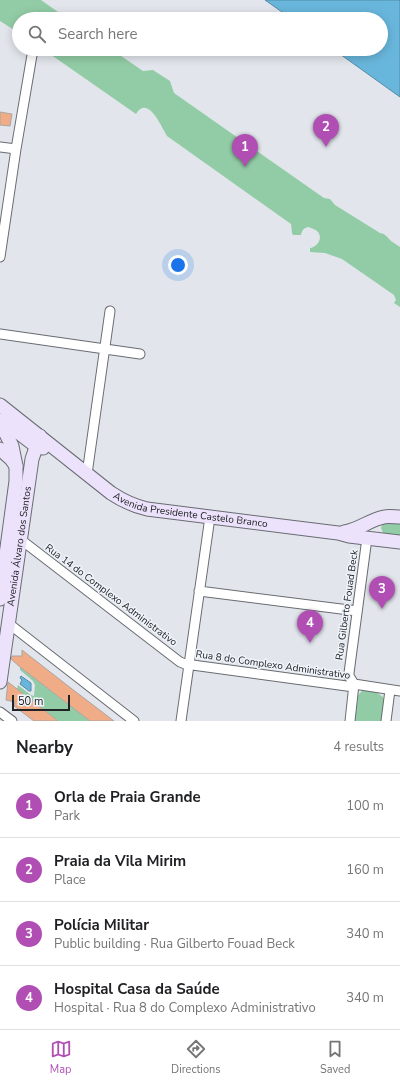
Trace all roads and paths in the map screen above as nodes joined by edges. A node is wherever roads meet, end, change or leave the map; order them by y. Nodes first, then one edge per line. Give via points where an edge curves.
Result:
1 (32, 56) edge
2 (0, 147) edge
3 (16, 149) junction
4 (0, 257) edge
5 (110, 311) dead end
6 (0, 334) edge
7 (104, 349) junction
8 (140, 354) dead end
9 (0, 405) edge
10 (0, 419) edge
11 (0, 422) edge
12 (38, 441) junction
13 (0, 449) edge
14 (16, 470) junction
15 (88, 474) junction
16 (210, 517) junction
17 (400, 517) edge
18 (381, 519) junction
19 (338, 533) junction
20 (367, 538) junction
21 (20, 539) junction
22 (383, 540) junction
23 (400, 542) edge
24 (199, 591) junction
25 (0, 599) edge
26 (357, 611) junction
27 (8, 623) junction
28 (189, 665) junction
29 (0, 682) edge
30 (354, 685) junction
31 (390, 690) junction
32 (400, 691) edge
33 (0, 712) edge
34 (12, 721) edge
35 (134, 721) edge
36 (181, 721) edge
37 (350, 721) edge
38 (386, 721) edge

1 - 3 street
2 - 3 street
3 - 4 street
5 - 7 street
6 - 7 street
7 - 8 street
7 - 15 street
9 - 12 street, Avenida Presidente Castelo Branco
10 - 12 street, Avenida Presidente Castelo Branco
11 - 14 street, Avenida Álvaro dos Santos via 12,446
12 - 15 street, Avenida Presidente Castelo Branco via 58,451
12 - 21 street, Avenida Álvaro dos Santos via 32,459
13 - 14 street via 11,459
14 - 25 street, Avenida Álvaro dos Santos via 16,487
15 - 16 street, Avenida Presidente Castelo Branco via 128,504
16 - 19 street, Avenida Presidente Castelo Branco
16 - 24 street
17 - 18 street, Avenida Presidente Castelo Branco
18 - 19 street, Avenida Presidente Castelo Branco
18 - 20 street via 372,527
18 - 22 street via 377,530
19 - 20 street, Avenida Presidente Castelo Branco
20 - 22 street, Avenida Presidente Castelo Branco
20 - 26 street, Rua Gilberto Fouad Beck
21 - 27 street, Avenida Álvaro dos Santos
21 - 28 street, Rua 14 do Complexo Administrativo via 180,662
22 - 23 street, Avenida Presidente Castelo Branco
24 - 26 street
24 - 28 street
26 - 30 street, Rua Gilberto Fouad Beck via 349,673
27 - 29 street, Avenida Álvaro dos Santos
27 - 35 street
28 - 30 street, Rua 8 do Complexo Administrativo
28 - 36 street
30 - 31 street, Rua 8 do Complexo Administrativo
30 - 37 street, Rua Gilberto Fouad Beck
31 - 32 street, Rua 8 do Complexo Administrativo
31 - 38 street
33 - 34 street

